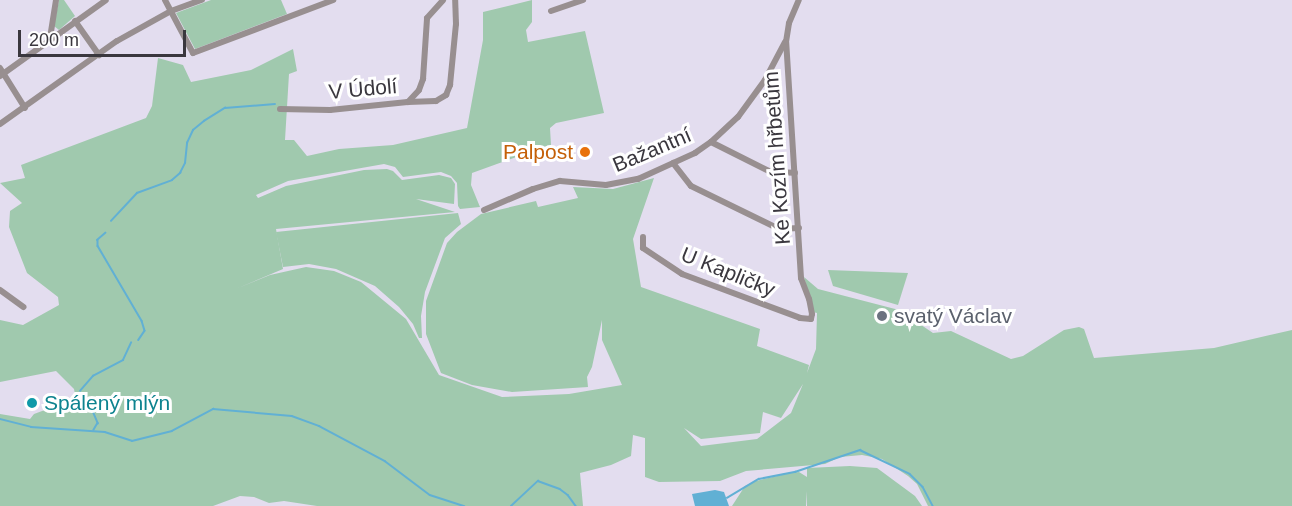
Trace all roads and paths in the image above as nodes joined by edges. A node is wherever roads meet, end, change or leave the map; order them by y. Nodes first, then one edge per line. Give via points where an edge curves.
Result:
1 (56, 0) edge
2 (106, 0) edge
3 (165, 0) edge
4 (202, 0) edge
5 (333, 0) edge
6 (443, 0) edge
7 (455, 0) edge
8 (583, 0) edge
9 (799, 0) edge
10 (171, 11) junction
11 (551, 11) dead end
12 (75, 21) junction
13 (50, 38) junction
14 (786, 42) junction
15 (99, 55) junction
16 (1, 72) edge
17 (408, 102) junction
18 (25, 108) junction
19 (280, 109) dead end
20 (0, 124) edge
21 (711, 142) junction
22 (674, 163) junction
23 (795, 172) junction
24 (484, 210) dead end
25 (799, 228) junction
26 (643, 237) dead end
27 (0, 290) edge
28 (23, 307) dead end
29 (812, 314) joint

1 - 13 street
2 - 12 street
3 - 10 street
4 - 10 street
5 - 10 street via 193,53
6 - 17 street, V Údolí via 427,18 423,79
7 - 17 street via 456,24 446,95 436,101
8 - 11 street
9 - 14 street, Ke Kozím hřbetům
10 - 15 street
12 - 13 street
12 - 15 street
13 - 16 street
14 - 21 street, Bažantní via 754,96
14 - 23 street, Ke Kozím hřbetům
15 - 18 street
16 - 18 street
17 - 19 street, V Údolí via 330,110
18 - 20 street
21 - 22 street, Bažantní
21 - 23 street via 771,172
22 - 24 street, Bažantní via 614,185 560,181
22 - 25 street via 691,186 779,229
23 - 25 street, Ke Kozím hřbetům
25 - 29 street, Ke Kozím hřbetům via 801,278
26 - 29 street, U Kapličky via 643,248 682,274 807,320
27 - 28 street

